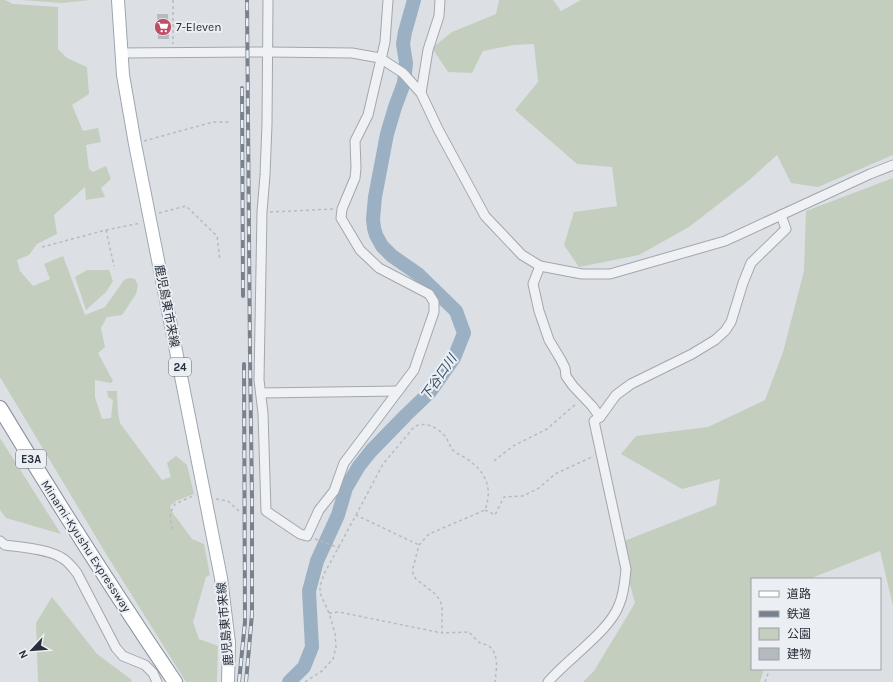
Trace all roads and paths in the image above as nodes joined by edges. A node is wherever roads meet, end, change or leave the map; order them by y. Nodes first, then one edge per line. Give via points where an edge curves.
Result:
1 (118, 0) edge
2 (173, 0) edge
3 (268, 0) edge
4 (388, 0) edge
5 (440, 0) edge
6 (173, 52) junction
7 (267, 52) junction
8 (121, 53) junction
9 (380, 58) junction
10 (421, 92) junction
11 (229, 122) dead end
12 (135, 144) junction
13 (893, 165) edge
14 (342, 209) junction
15 (262, 212) junction
16 (781, 215) junction
17 (150, 218) junction
18 (106, 230) junction
19 (42, 247) dead end
20 (220, 261) dead end
21 (114, 266) dead end
22 (540, 266) junction
23 (398, 391) junction
24 (261, 393) junction
25 (0, 396) edge
26 (584, 398) junction
27 (0, 408) edge
28 (600, 417) junction
29 (0, 421) edge
30 (601, 452) junction
31 (494, 460) dead end
32 (205, 495) junction
33 (485, 510) junction
34 (63, 511) junction
35 (240, 512) dead end
36 (356, 515) junction
37 (172, 529) dead end
38 (307, 536) junction
39 (0, 541) edge
40 (419, 545) junction
41 (339, 548) junction
42 (329, 613) junction
43 (442, 633) junction
44 (769, 671) dead end
45 (157, 682) edge
46 (175, 682) edge
47 (228, 682) edge
48 (305, 682) edge
49 (495, 682) edge
50 (548, 682) edge
51 (765, 682) edge

1 - 8 main road, 鹿児島東市来線 / 24
2 - 6 path
3 - 7 street
4 - 9 street
5 - 10 street via 439,16 428,50
6 - 7 street
6 - 8 street
7 - 9 street via 352,52
7 - 15 street
8 - 12 main road, 鹿児島東市来線 / 24
9 - 10 street via 403,73
9 - 14 street via 368,115 355,141 355,178
10 - 22 street via 485,216 522,255
11 - 12 path via 207,124
12 - 17 main road, 鹿児島東市来線 / 24
13 - 16 street
14 - 15 path
14 - 23 street via 341,218 360,250 379,268 429,294 434,302 434,312 414,370
15 - 24 street via 259,380
16 - 22 street via 725,241 610,274 582,274
16 - 28 street via 786,229 751,263 731,322 725,332 692,354 630,384 616,395
17 - 18 path
17 - 20 path via 186,206 217,236
17 - 32 main road, 鹿児島東市来線 / 24
18 - 19 path
18 - 21 path
22 - 26 street via 533,284 539,311 549,340 565,368 566,376
23 - 24 street
23 - 38 street via 344,463 334,491 319,510
24 - 38 street via 266,511
25 - 34 highway via 33,452
26 - 28 street
26 - 31 path via 547,429 513,446
27 - 34 highway, Minami-Kyushu Expressway / E3A
28 - 30 street via 594,421
29 - 34 highway
30 - 33 path via 555,474 539,488 523,496 504,497 495,515
30 - 50 street via 626,569 623,592 611,620
32 - 35 path via 228,501
32 - 37 path via 198,494 175,504 170,514
32 - 47 main road, 鹿児島東市来線 / 24 via 226,616 229,642
33 - 36 path via 489,494 483,474 452,450 445,436 425,423 414,426 383,464
33 - 40 path via 429,534
34 - 46 highway, Minami-Kyushu Expressway / E3A
36 - 40 path
36 - 41 path
38 - 41 path
39 - 45 street via 51,553 62,557 70,564 116,648 123,656 145,665
40 - 43 path via 413,575 440,600
41 - 42 path via 320,586 320,593
42 - 43 path via 339,612
42 - 48 path via 335,633 336,647 333,659
43 - 49 path via 468,632 479,642 488,645 496,657
44 - 51 path

